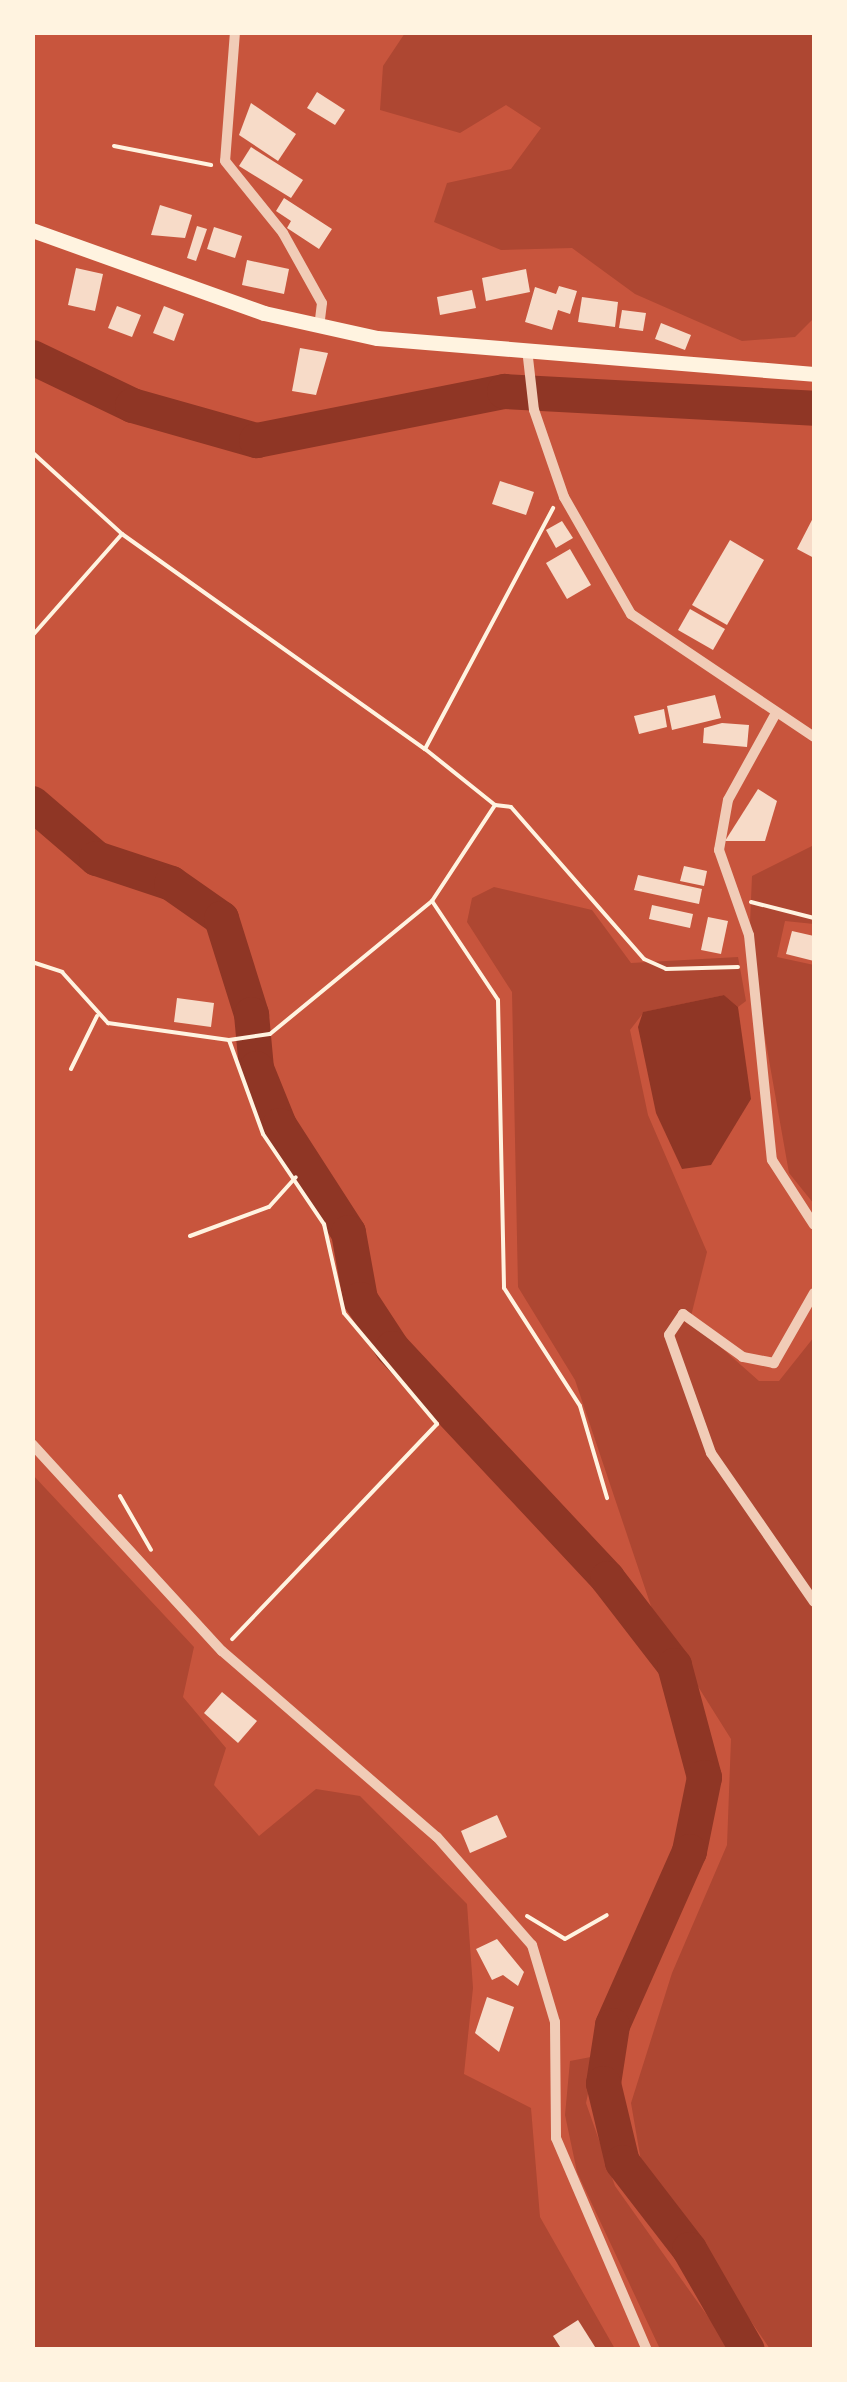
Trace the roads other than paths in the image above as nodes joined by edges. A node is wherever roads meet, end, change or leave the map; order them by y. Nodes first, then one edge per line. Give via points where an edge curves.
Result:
1 (235, 32) edge
2 (32, 230) edge
3 (319, 327) junction
4 (527, 349) junction
5 (814, 374) edge
6 (776, 712) junction
7 (814, 738) edge
8 (814, 1225) edge
9 (814, 1293) edge
10 (32, 1444) edge
11 (814, 1602) edge
12 (647, 2350) edge

1 - 3 street via 225,161 283,233 322,303
2 - 3 main road
3 - 4 main road
4 - 5 main road
4 - 6 street via 526,378 564,497 645,629
6 - 7 street
6 - 8 street via 719,827 742,900 772,1160
9 - 11 street via 774,1364 743,1358 684,1314 669,1335 711,1453
10 - 12 street via 222,1652 394,1796 509,1915 548,1984 556,2138

